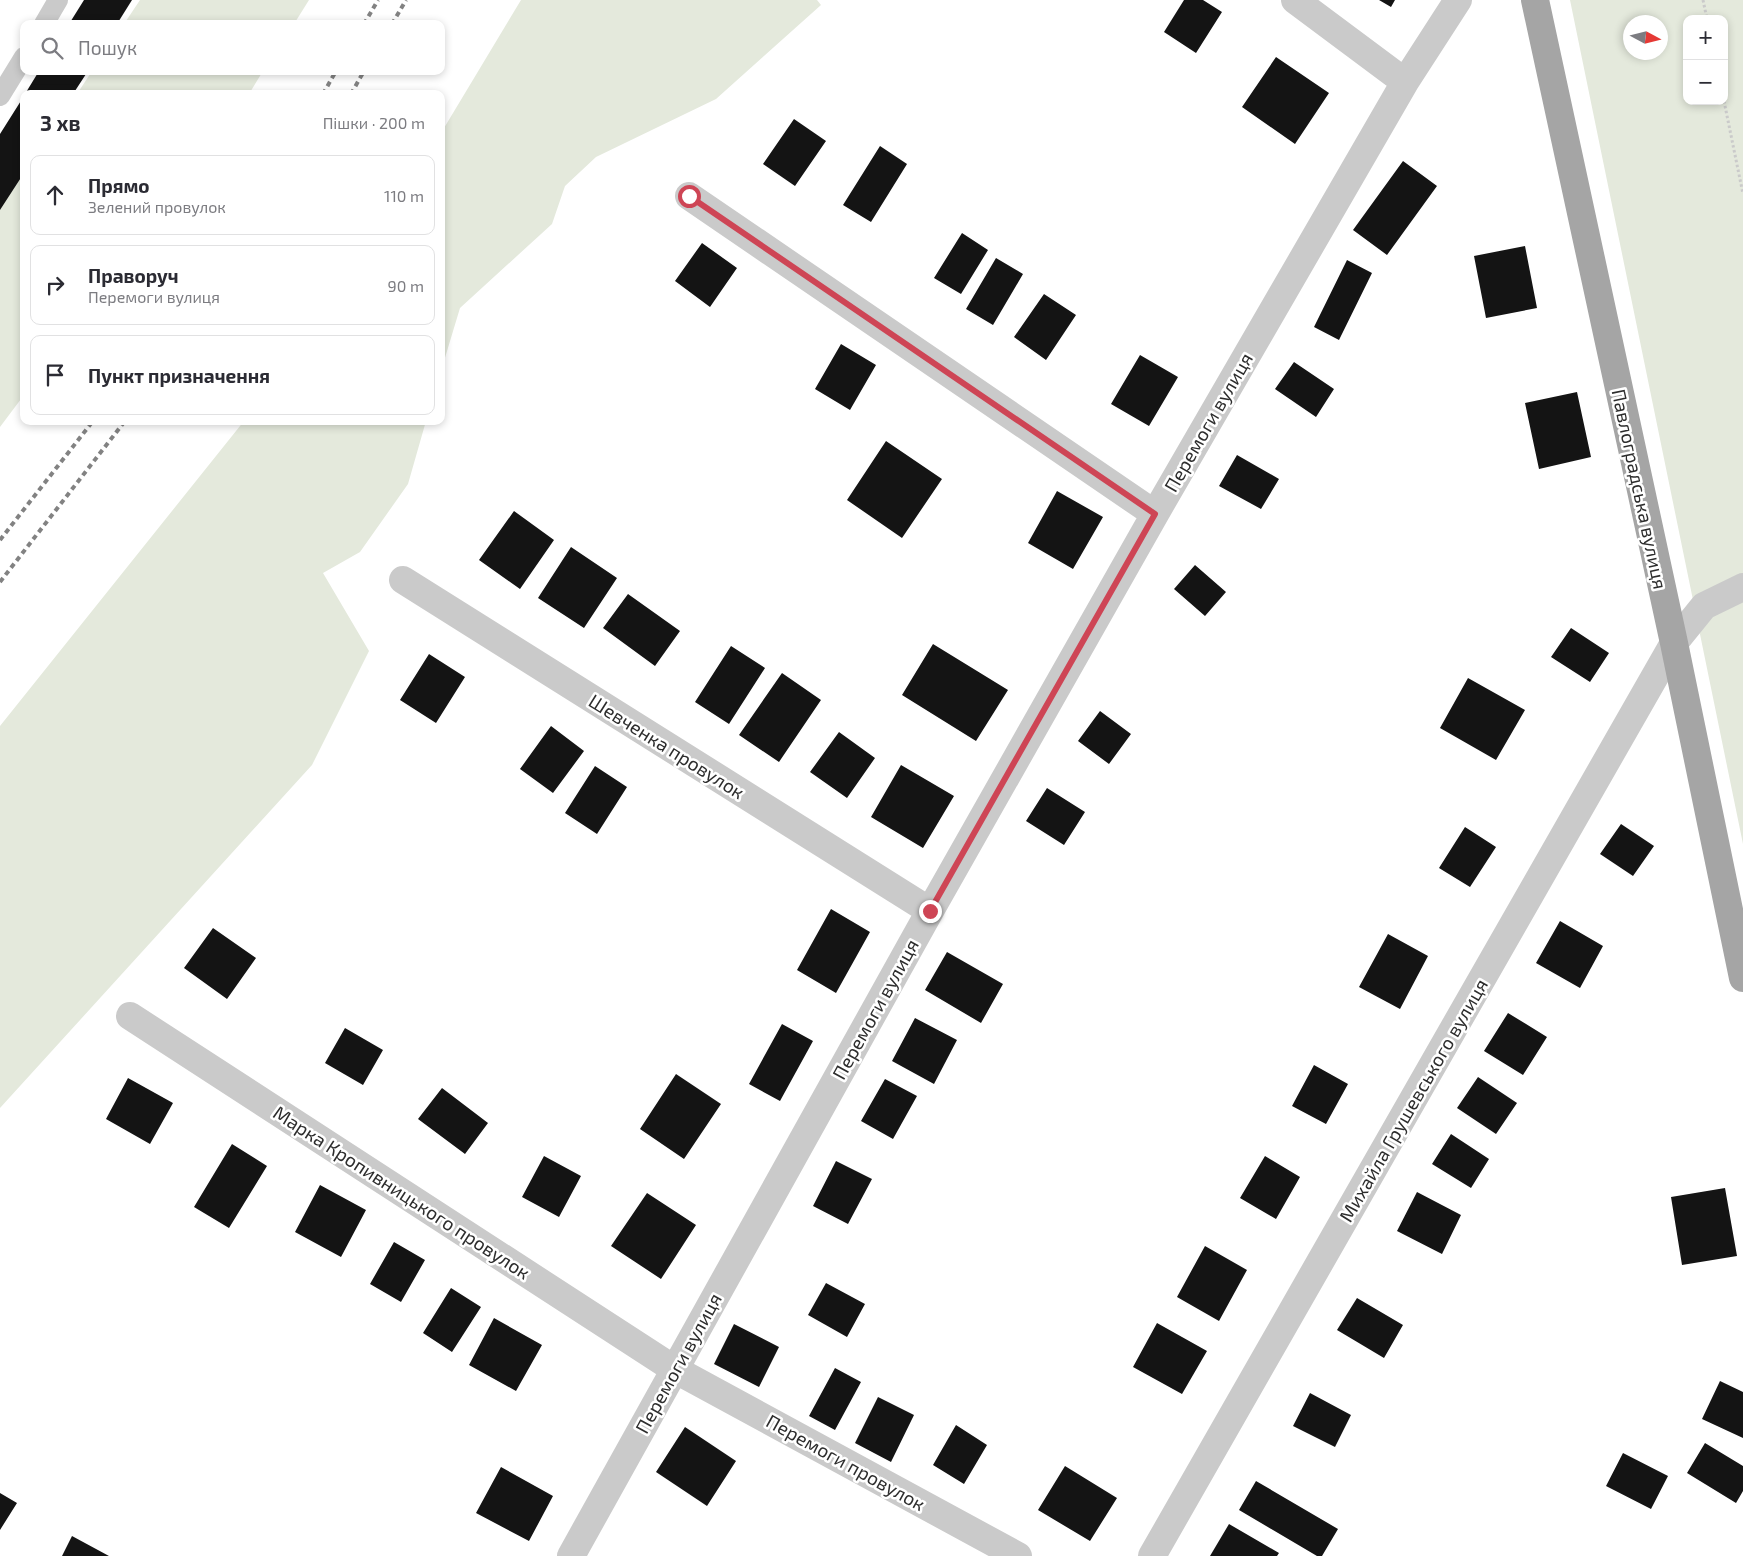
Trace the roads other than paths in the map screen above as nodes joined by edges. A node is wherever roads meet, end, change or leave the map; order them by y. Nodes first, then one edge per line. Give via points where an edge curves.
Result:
1 (58, 0) edge
2 (1295, 0) edge
3 (1458, 0) edge
4 (1535, 0) edge
5 (46, 20) edge
6 (20, 64) edge
7 (1405, 82) junction
8 (0, 96) edge
9 (689, 196) dead end
10 (1155, 514) junction
11 (404, 580) dead end
12 (1743, 587) edge
13 (1674, 643) junction
14 (930, 911) junction
15 (1743, 978) edge
16 (130, 1016) dead end
17 (674, 1369) junction
18 (571, 1556) edge
19 (1018, 1556) edge
20 (1152, 1556) edge

1 - 5 lane
2 - 7 street
3 - 7 street, Перемоги вулиця
4 - 13 main road, Павлоградська вулиця
6 - 8 lane
7 - 10 street, Перемоги вулиця
9 - 10 street
10 - 14 street, Перемоги вулиця
11 - 14 street, Шевченка провулок
12 - 13 street, Михайла Грушевського вулиця via 1704,606
13 - 15 main road, Павлоградська вулиця
13 - 20 street, Михайла Грушевського вулиця
14 - 17 street, Перемоги вулиця
16 - 17 street, Марка Кропивницького провулок
17 - 18 street, Перемоги вулиця
17 - 19 street, Перемоги провулок

